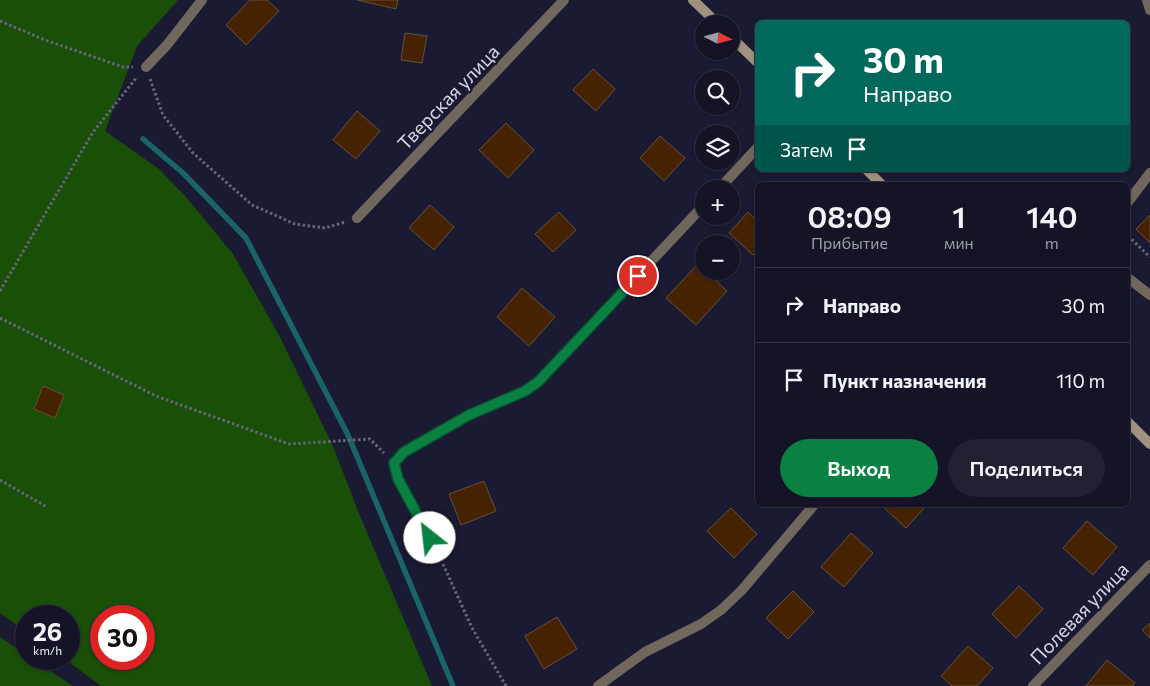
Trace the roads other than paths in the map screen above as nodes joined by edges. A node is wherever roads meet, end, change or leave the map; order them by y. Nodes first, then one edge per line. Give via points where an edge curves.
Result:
1 (202, 0) edge
2 (564, 0) edge
3 (693, 0) edge
4 (709, 15) edge
5 (740, 46) edge
6 (755, 60) edge
7 (146, 67) road end
8 (755, 150) edge
9 (869, 172) edge
10 (1150, 173) edge
11 (727, 180) edge
12 (879, 182) edge
13 (1130, 199) edge
14 (695, 215) edge
15 (357, 218) road end
16 (1130, 280) edge
17 (1150, 295) edge
18 (1130, 424) edge
19 (1150, 444) edge
20 (812, 507) edge
21 (438, 552) road end
22 (1150, 565) edge
23 (598, 686) edge
24 (1033, 686) edge

1 - 7 street
2 - 15 street, Тверская улица
3 - 4 main road
5 - 6 main road
8 - 11 street
9 - 12 main road
10 - 13 street
14 - 21 street via 538,382 525,391 469,415 404,452 394,463 398,479
16 - 17 street
18 - 19 main road
20 - 23 street via 721,610 701,624 645,652
22 - 24 street, Полевая улица

